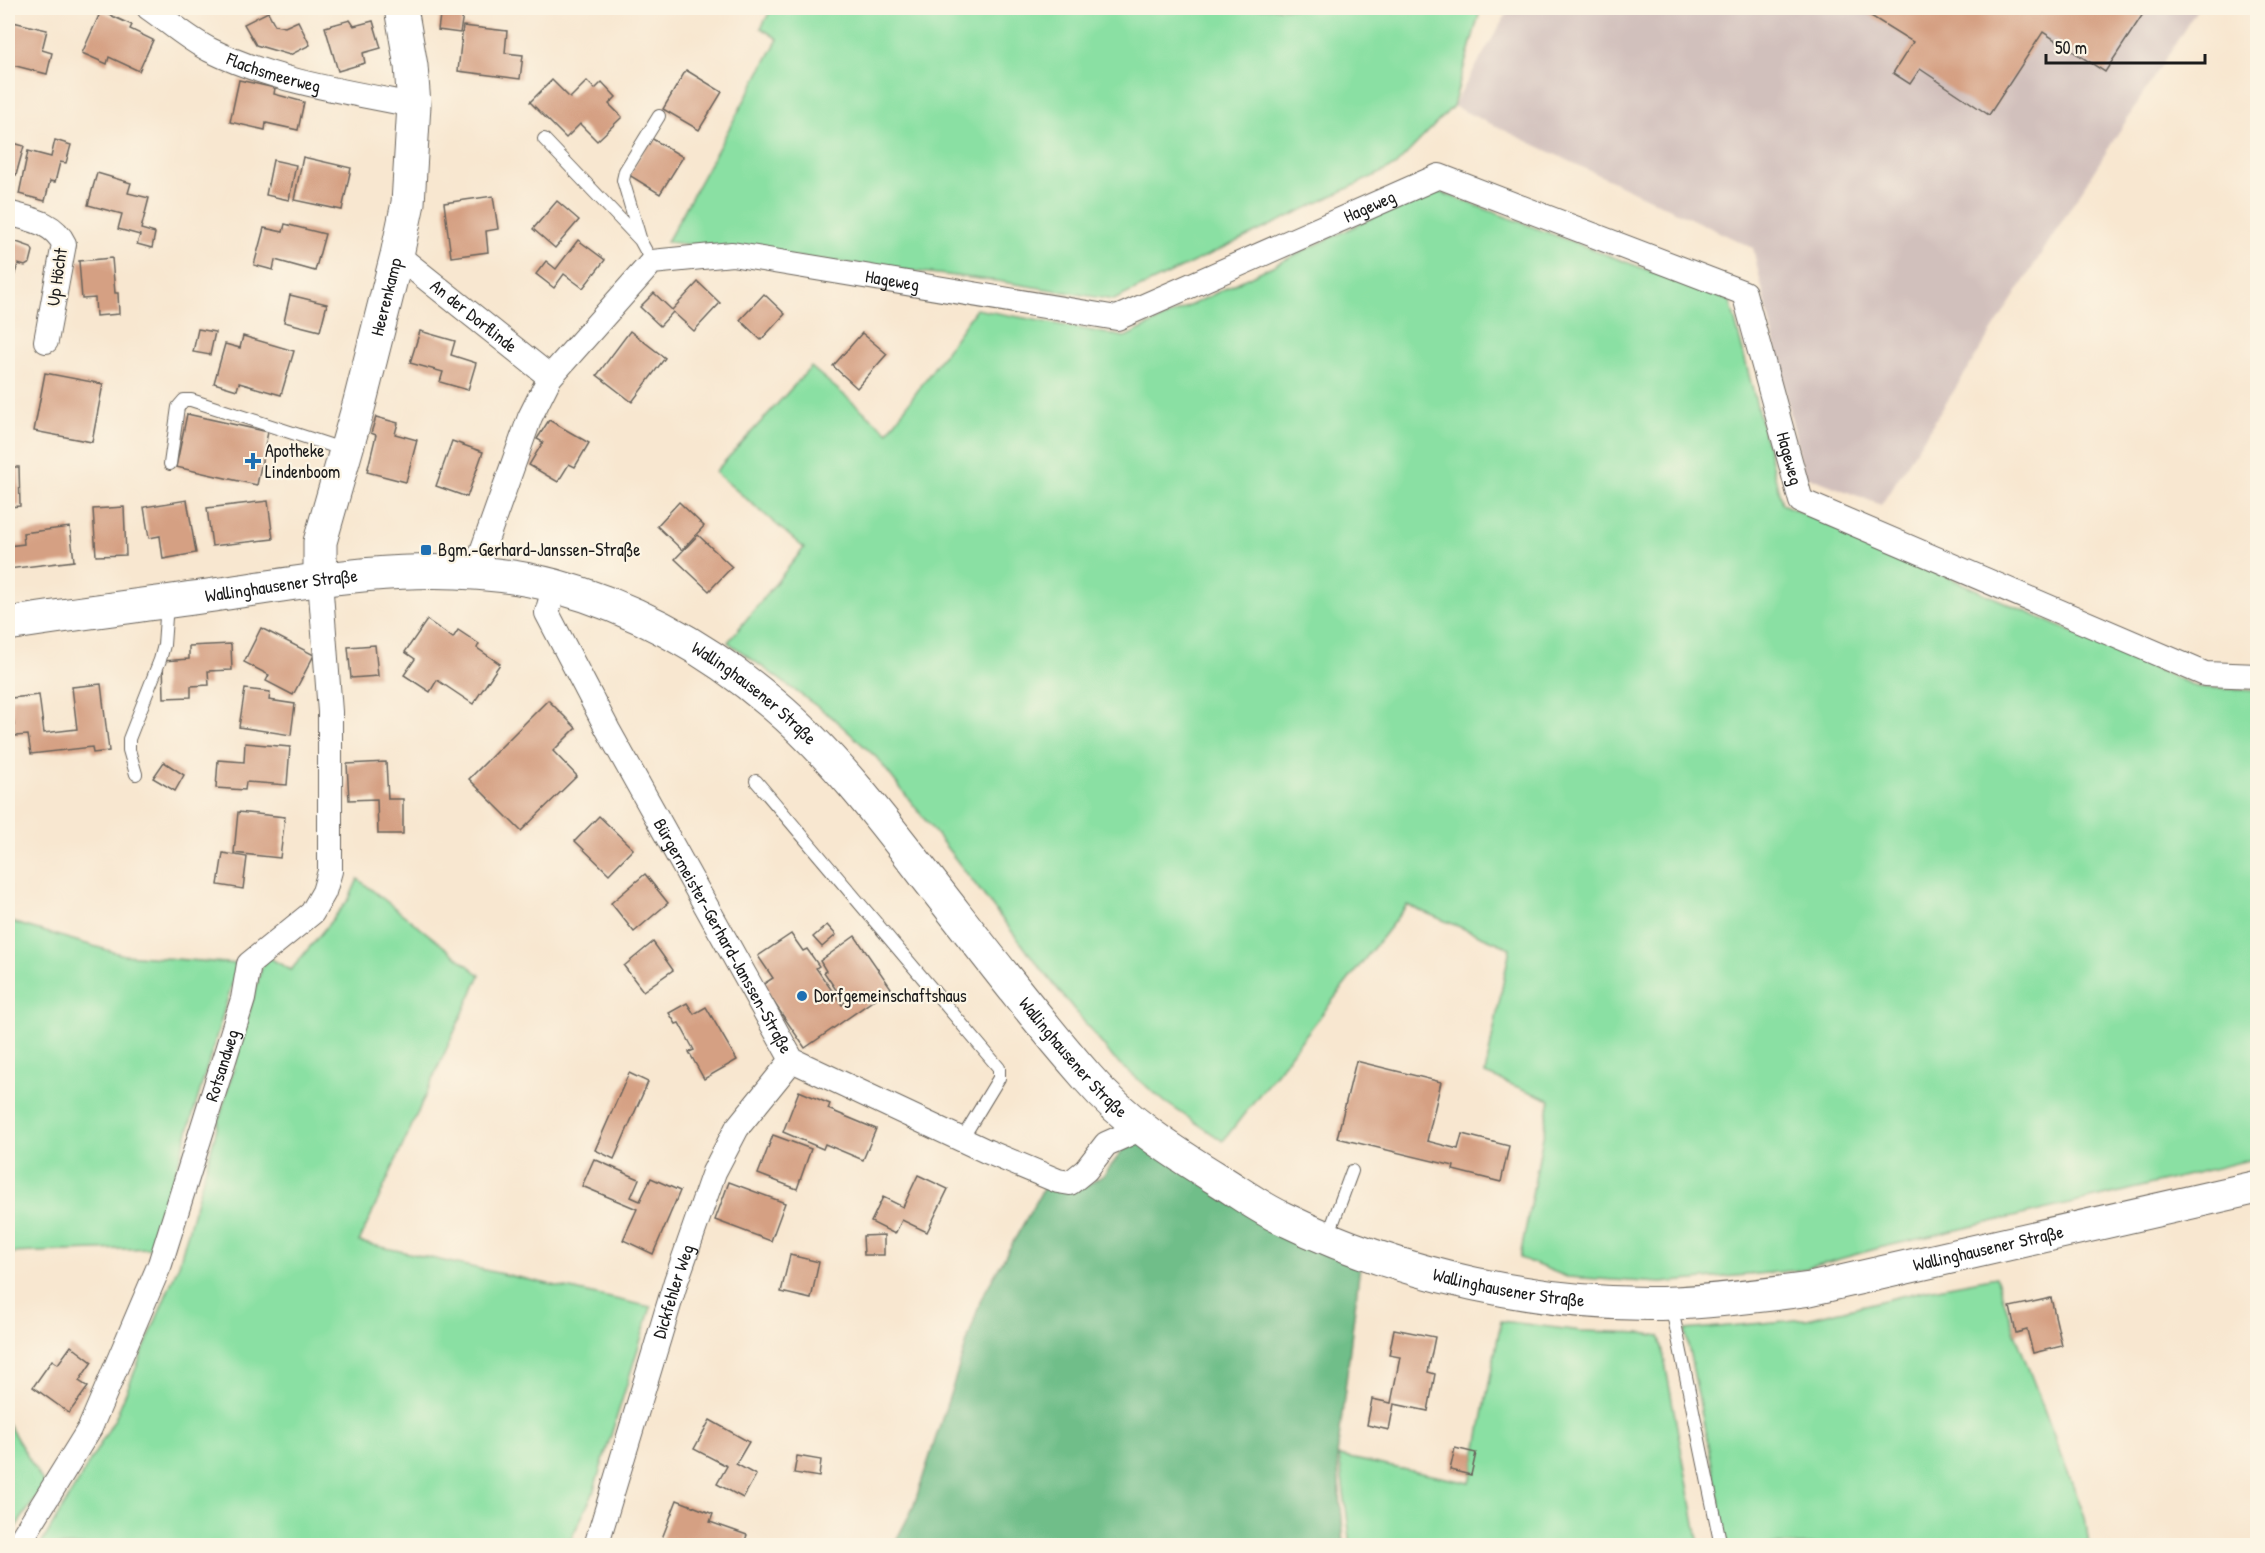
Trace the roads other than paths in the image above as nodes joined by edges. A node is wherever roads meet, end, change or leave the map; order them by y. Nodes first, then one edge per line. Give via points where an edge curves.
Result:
1 (148, 8) edge
2 (401, 8) edge
3 (414, 105) junction
4 (659, 116) dead end
5 (544, 139) dead end
6 (8, 213) edge
7 (640, 240) junction
8 (397, 255) junction
9 (652, 262) junction
10 (46, 341) dead end
11 (550, 377) junction
12 (346, 450) junction
13 (170, 464) dead end
14 (474, 574) junction
15 (320, 580) junction
16 (555, 586) junction
17 (167, 602) junction
18 (8, 624) edge
19 (2258, 676) edge
20 (136, 774) dead end
21 (756, 781) dead end
22 (792, 1060) junction
23 (1142, 1128) junction
24 (963, 1139) junction
25 (1352, 1171) dead end
26 (2258, 1187) edge
27 (1328, 1238) junction
28 (1671, 1303) junction
29 (17, 1545) edge
30 (596, 1545) edge
31 (1721, 1545) edge

1 - 3 street, Flachsmeerweg via 207,48 239,63 315,86
2 - 3 street, Heerenkamp
3 - 8 street, Heerenkamp via 408,203
4 - 7 lane via 623,180
5 - 7 lane
6 - 10 street, Up Höcht via 51,227 64,244
7 - 9 lane
8 - 11 street, An der Dorflinde
8 - 12 street, Heerenkamp
9 - 11 street
9 - 19 street, Hageweg via 732,254 1117,318 1439,176 1744,293 1801,501 2205,675
11 - 14 street via 530,417
12 - 13 lane via 184,400 178,407
12 - 15 street, Heerenkamp via 320,542
14 - 15 street, Wallinghausener Straße via 421,572
14 - 16 street, Wallinghausener Straße
15 - 17 street, Wallinghausener Straße
15 - 29 street, Rotsandweg via 330,712 330,871 324,891 312,913 249,964 243,999 160,1264 90,1428
16 - 22 street, Bürgermeister-Gerhard-Janssen-Straße via 547,613
16 - 23 street, Wallinghausener Straße via 629,612 689,643 778,708 850,782 1092,1083
17 - 18 street, Wallinghausener Straße
17 - 20 lane via 160,660 129,739
21 - 24 lane via 999,1068 999,1078
22 - 24 street, Bürgermeister-Gerhard-Janssen-Straße
22 - 30 street, Dickfehler Weg via 738,1128 714,1172 675,1281
23 - 24 street, Bürgermeister-Gerhard-Janssen-Straße via 1106,1144 1070,1183
23 - 27 street, Wallinghausener Straße via 1280,1217
25 - 27 lane
26 - 28 street, Wallinghausener Straße via 1810,1289 1735,1300
27 - 28 street, Wallinghausener Straße via 1438,1275 1536,1296
28 - 31 lane

